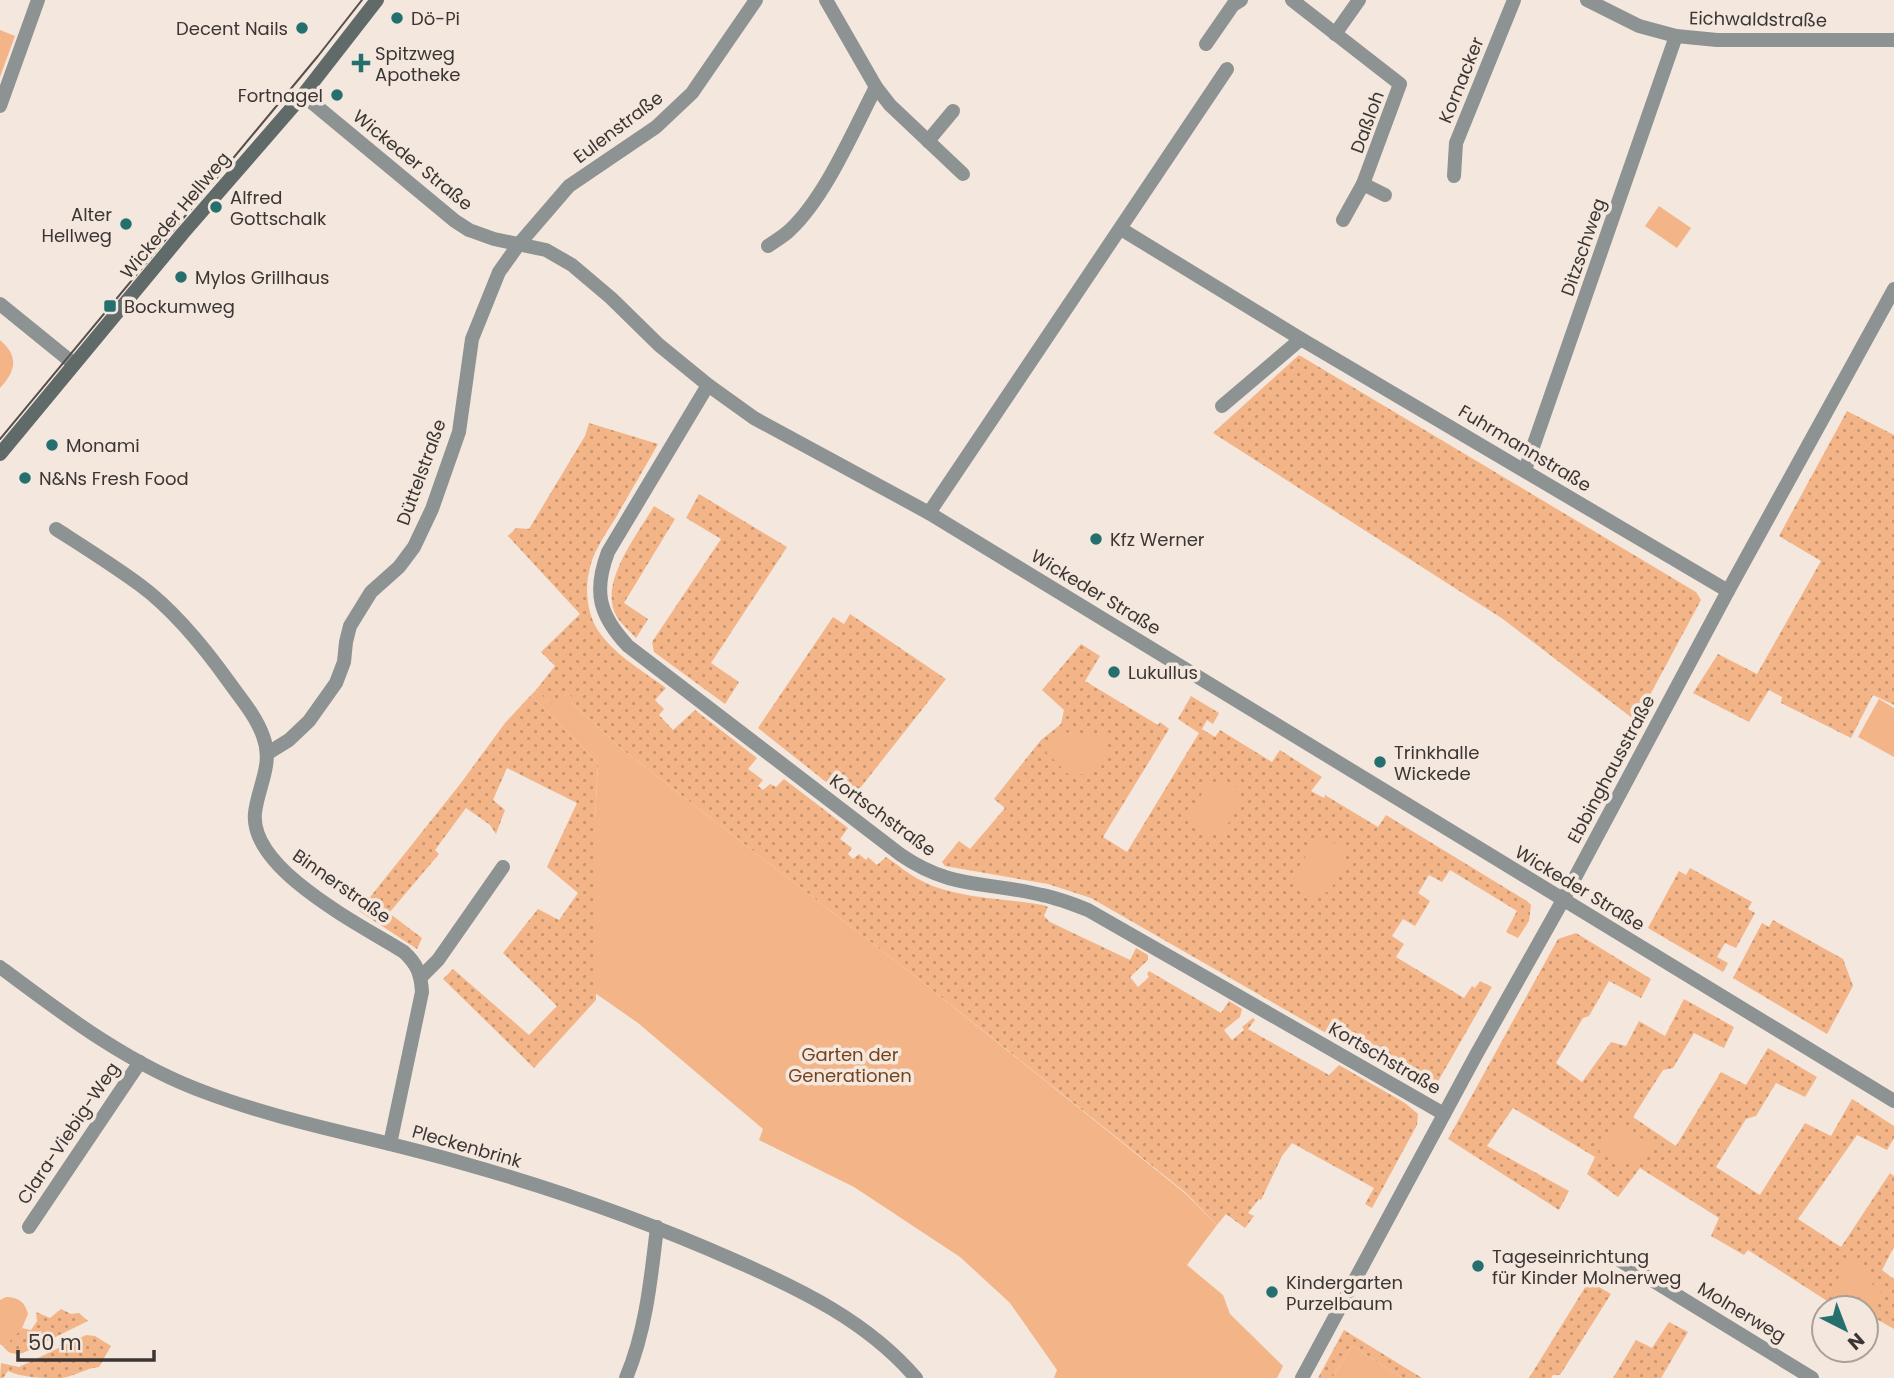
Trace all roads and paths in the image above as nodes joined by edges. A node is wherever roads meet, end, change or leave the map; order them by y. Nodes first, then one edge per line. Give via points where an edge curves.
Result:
1 (38, 0) edge
2 (377, 0) edge
3 (756, 0) edge
4 (826, 0) edge
5 (1241, 0) edge
6 (1292, 0) edge
7 (1359, 0) edge
8 (1514, 0) edge
9 (1587, 0) edge
10 (1335, 34) junction
11 (1676, 36) junction
12 (1894, 40) edge
13 (1206, 44) dead end
14 (1227, 69) dead end
15 (876, 87) junction
16 (303, 95) junction
17 (0, 106) edge
18 (953, 111) dead end
19 (928, 141) junction
20 (963, 174) dead end
21 (1454, 176) dead end
22 (1363, 184) junction
23 (1385, 195) dead end
24 (1343, 219) dead end
25 (1121, 229) junction
26 (520, 244) junction
27 (768, 246) dead end
28 (1894, 289) edge
29 (0, 304) edge
30 (1301, 339) junction
31 (74, 364) junction
32 (708, 385) junction
33 (1222, 406) dead end
34 (0, 454) edge
35 (1525, 470) junction
36 (929, 513) junction
37 (56, 529) dead end
38 (1728, 591) junction
39 (268, 753) junction
40 (503, 867) dead end
41 (1563, 900) junction
42 (0, 967) edge
43 (421, 977) junction
44 (140, 1062) junction
45 (1894, 1101) edge
46 (1444, 1114) junction
47 (390, 1144) junction
48 (29, 1227) dead end
49 (657, 1227) junction
50 (1615, 1258) dead end
51 (626, 1378) edge
52 (916, 1378) edge
53 (1302, 1378) edge
54 (1812, 1378) edge

1 - 17 street
2 - 16 main road, Wickeder Hellweg
3 - 26 street, Eulenstraße via 692,93 656,127 569,186
4 - 15 street
5 - 13 street
6 - 10 street, Daßloh
7 - 10 street
8 - 21 street, Kornacker via 1456,143
9 - 11 street, Eichwaldstraße via 1639,26
10 - 22 street, Daßloh via 1401,84
11 - 12 street, Eichwaldstraße
11 - 35 street, Ditzschweg
14 - 25 street
15 - 19 street
15 - 27 street via 832,172 804,214
16 - 26 street, Wickeder Straße via 455,221
16 - 31 main road, Wickeder Hellweg
18 - 19 street
19 - 20 street
22 - 23 street
22 - 24 street, Daßloh
25 - 30 street, Fuhrmannstraße
25 - 36 street
26 - 32 street, Wickeder Straße via 546,250 572,265
26 - 39 street, Düttelstraße via 499,272 472,339 459,432 414,547 370,592 350,625 344,662 329,693 309,721
28 - 38 street, Ebbinghausstraße
29 - 31 street
30 - 33 street
30 - 35 street, Fuhrmannstraße
31 - 34 main road, Wickeder Hellweg
32 - 36 street, Wickeder Straße via 776,432
32 - 46 street, Kortschstraße via 602,567 600,598 606,618 628,646 924,870 957,882 1040,894 1088,910
35 - 38 street, Fuhrmannstraße
36 - 41 street, Wickeder Straße
37 - 39 street via 141,585 181,622 252,714
38 - 41 street, Ebbinghausstraße
39 - 43 street, Binnerstraße via 255,814 258,834 269,855 295,881 404,952
40 - 43 street via 439,960
41 - 45 street, Wickeder Straße
41 - 46 street, Ebbinghausstraße
42 - 44 street, Pleckenbrink
43 - 47 street via 422,992
44 - 47 street, Pleckenbrink via 218,1097 296,1123
44 - 48 street, Clara-Viebig-Weg
46 - 53 street, Ebbinghausstraße
47 - 49 street, Pleckenbrink via 463,1163
49 - 51 street via 643,1323
49 - 52 street, Pleckenbrink via 795,1287 880,1342
50 - 54 street, Molnerweg

